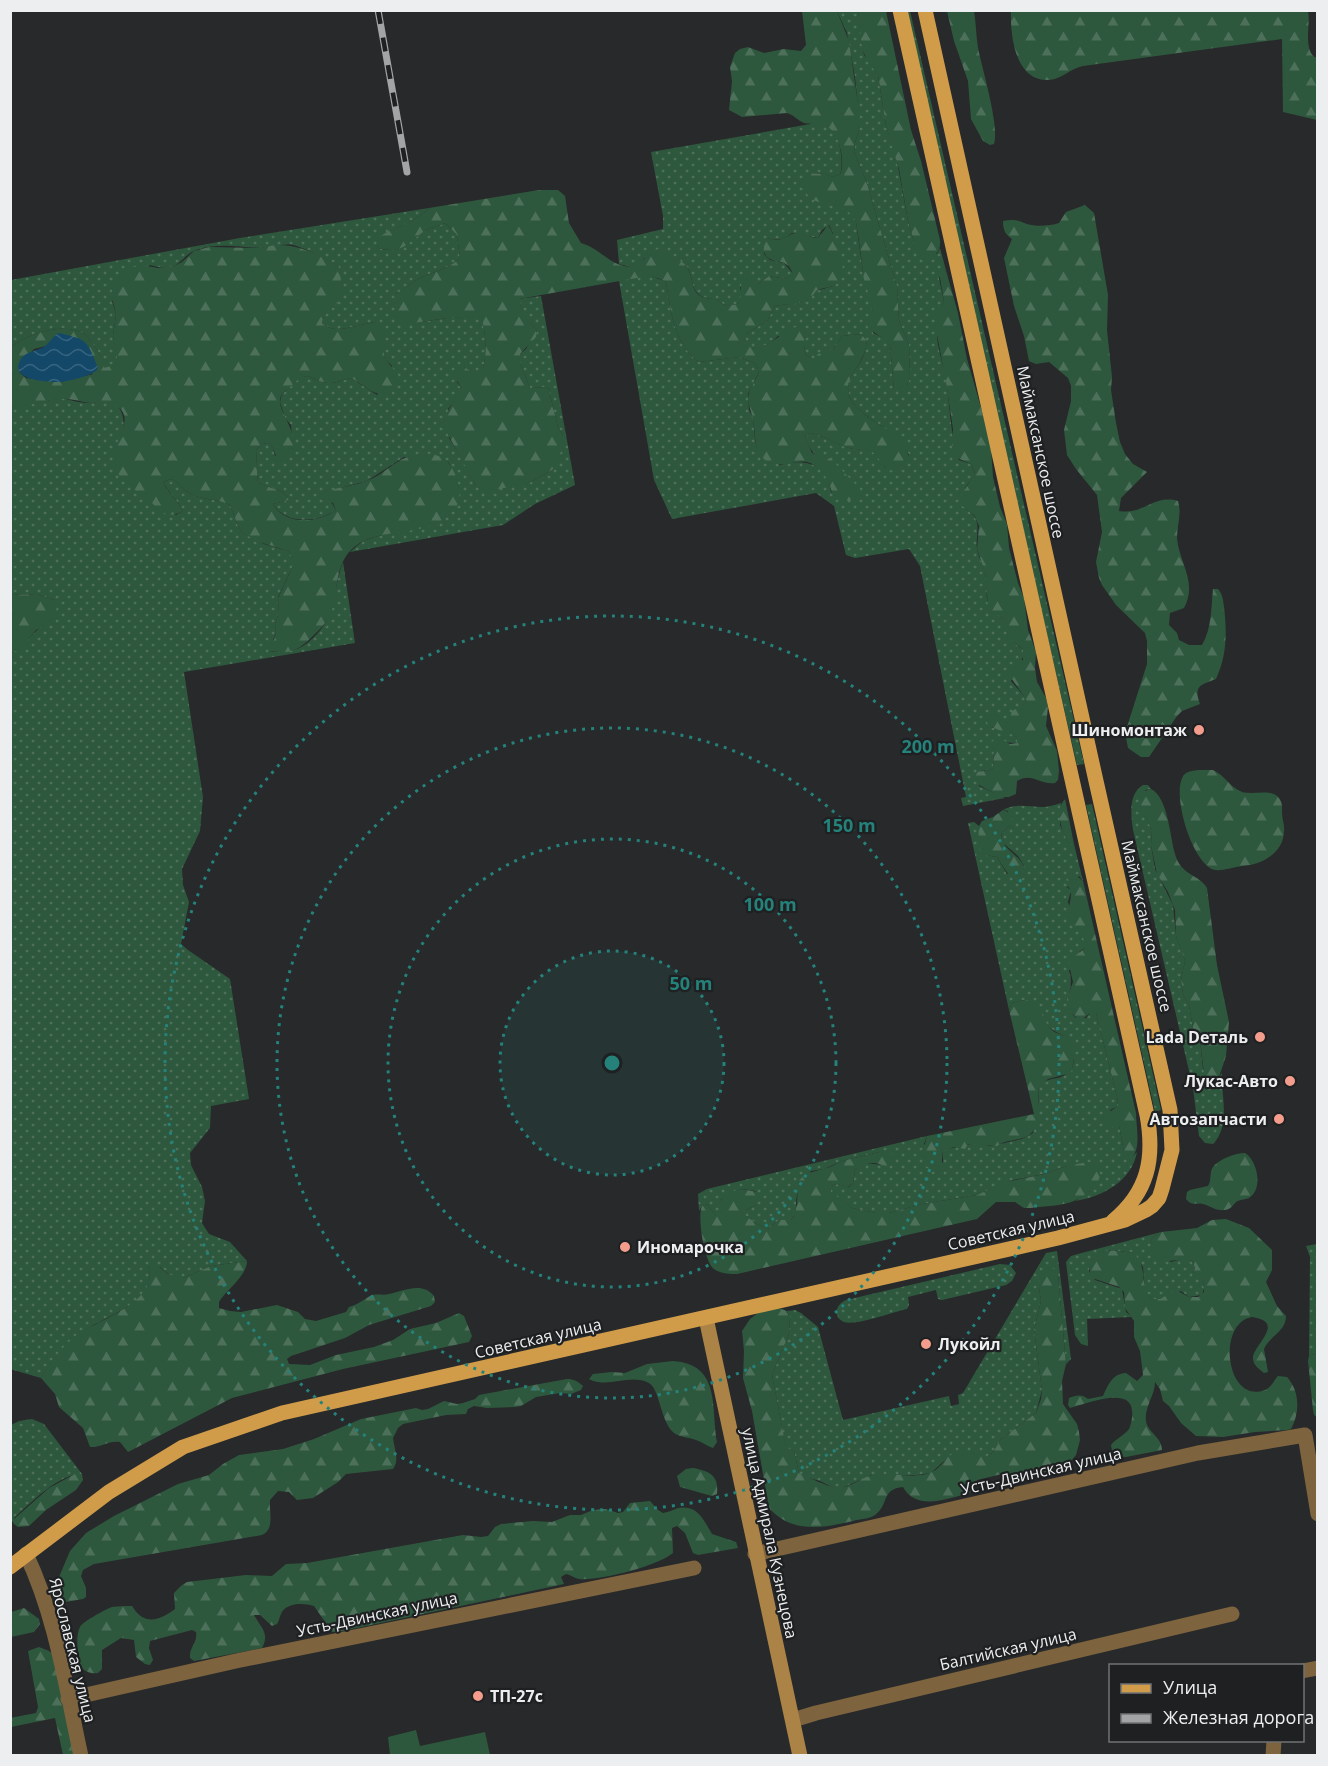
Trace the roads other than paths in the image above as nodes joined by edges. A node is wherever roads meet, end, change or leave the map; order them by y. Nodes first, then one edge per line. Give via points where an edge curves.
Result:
1 (900, 10) edge
2 (925, 10) edge
3 (1108, 1225) junction
4 (706, 1318) junction
5 (1317, 1514) edge
6 (26, 1554) junction
7 (755, 1554) junction
8 (10, 1567) edge
9 (694, 1568) dead end
10 (1232, 1614) dead end
11 (68, 1699) junction
12 (793, 1720) junction
13 (81, 1755) edge
14 (800, 1755) edge

1 - 3 main road via 1147,1115 1151,1148 1142,1185 1133,1202
2 - 3 main road, Маймаксанское шоссе via 1170,1110 1172,1150 1159,1198 1146,1210
3 - 4 main road, Советская улица
4 - 6 main road, Советская улица via 282,1413 183,1447 109,1492
4 - 7 main road, улица Адмирала Кузнецова
5 - 7 street, Усть-Двинская улица via 1305,1435 1198,1454
6 - 8 main road, Советская улица
6 - 11 street, Ярославская улица via 38,1578
7 - 12 main road, улица Адмирала Кузнецова
9 - 11 street, Усть-Двинская улица
10 - 12 street, Балтийская улица
11 - 13 street, Ярославская улица
12 - 14 main road, улица Адмирала Кузнецова

